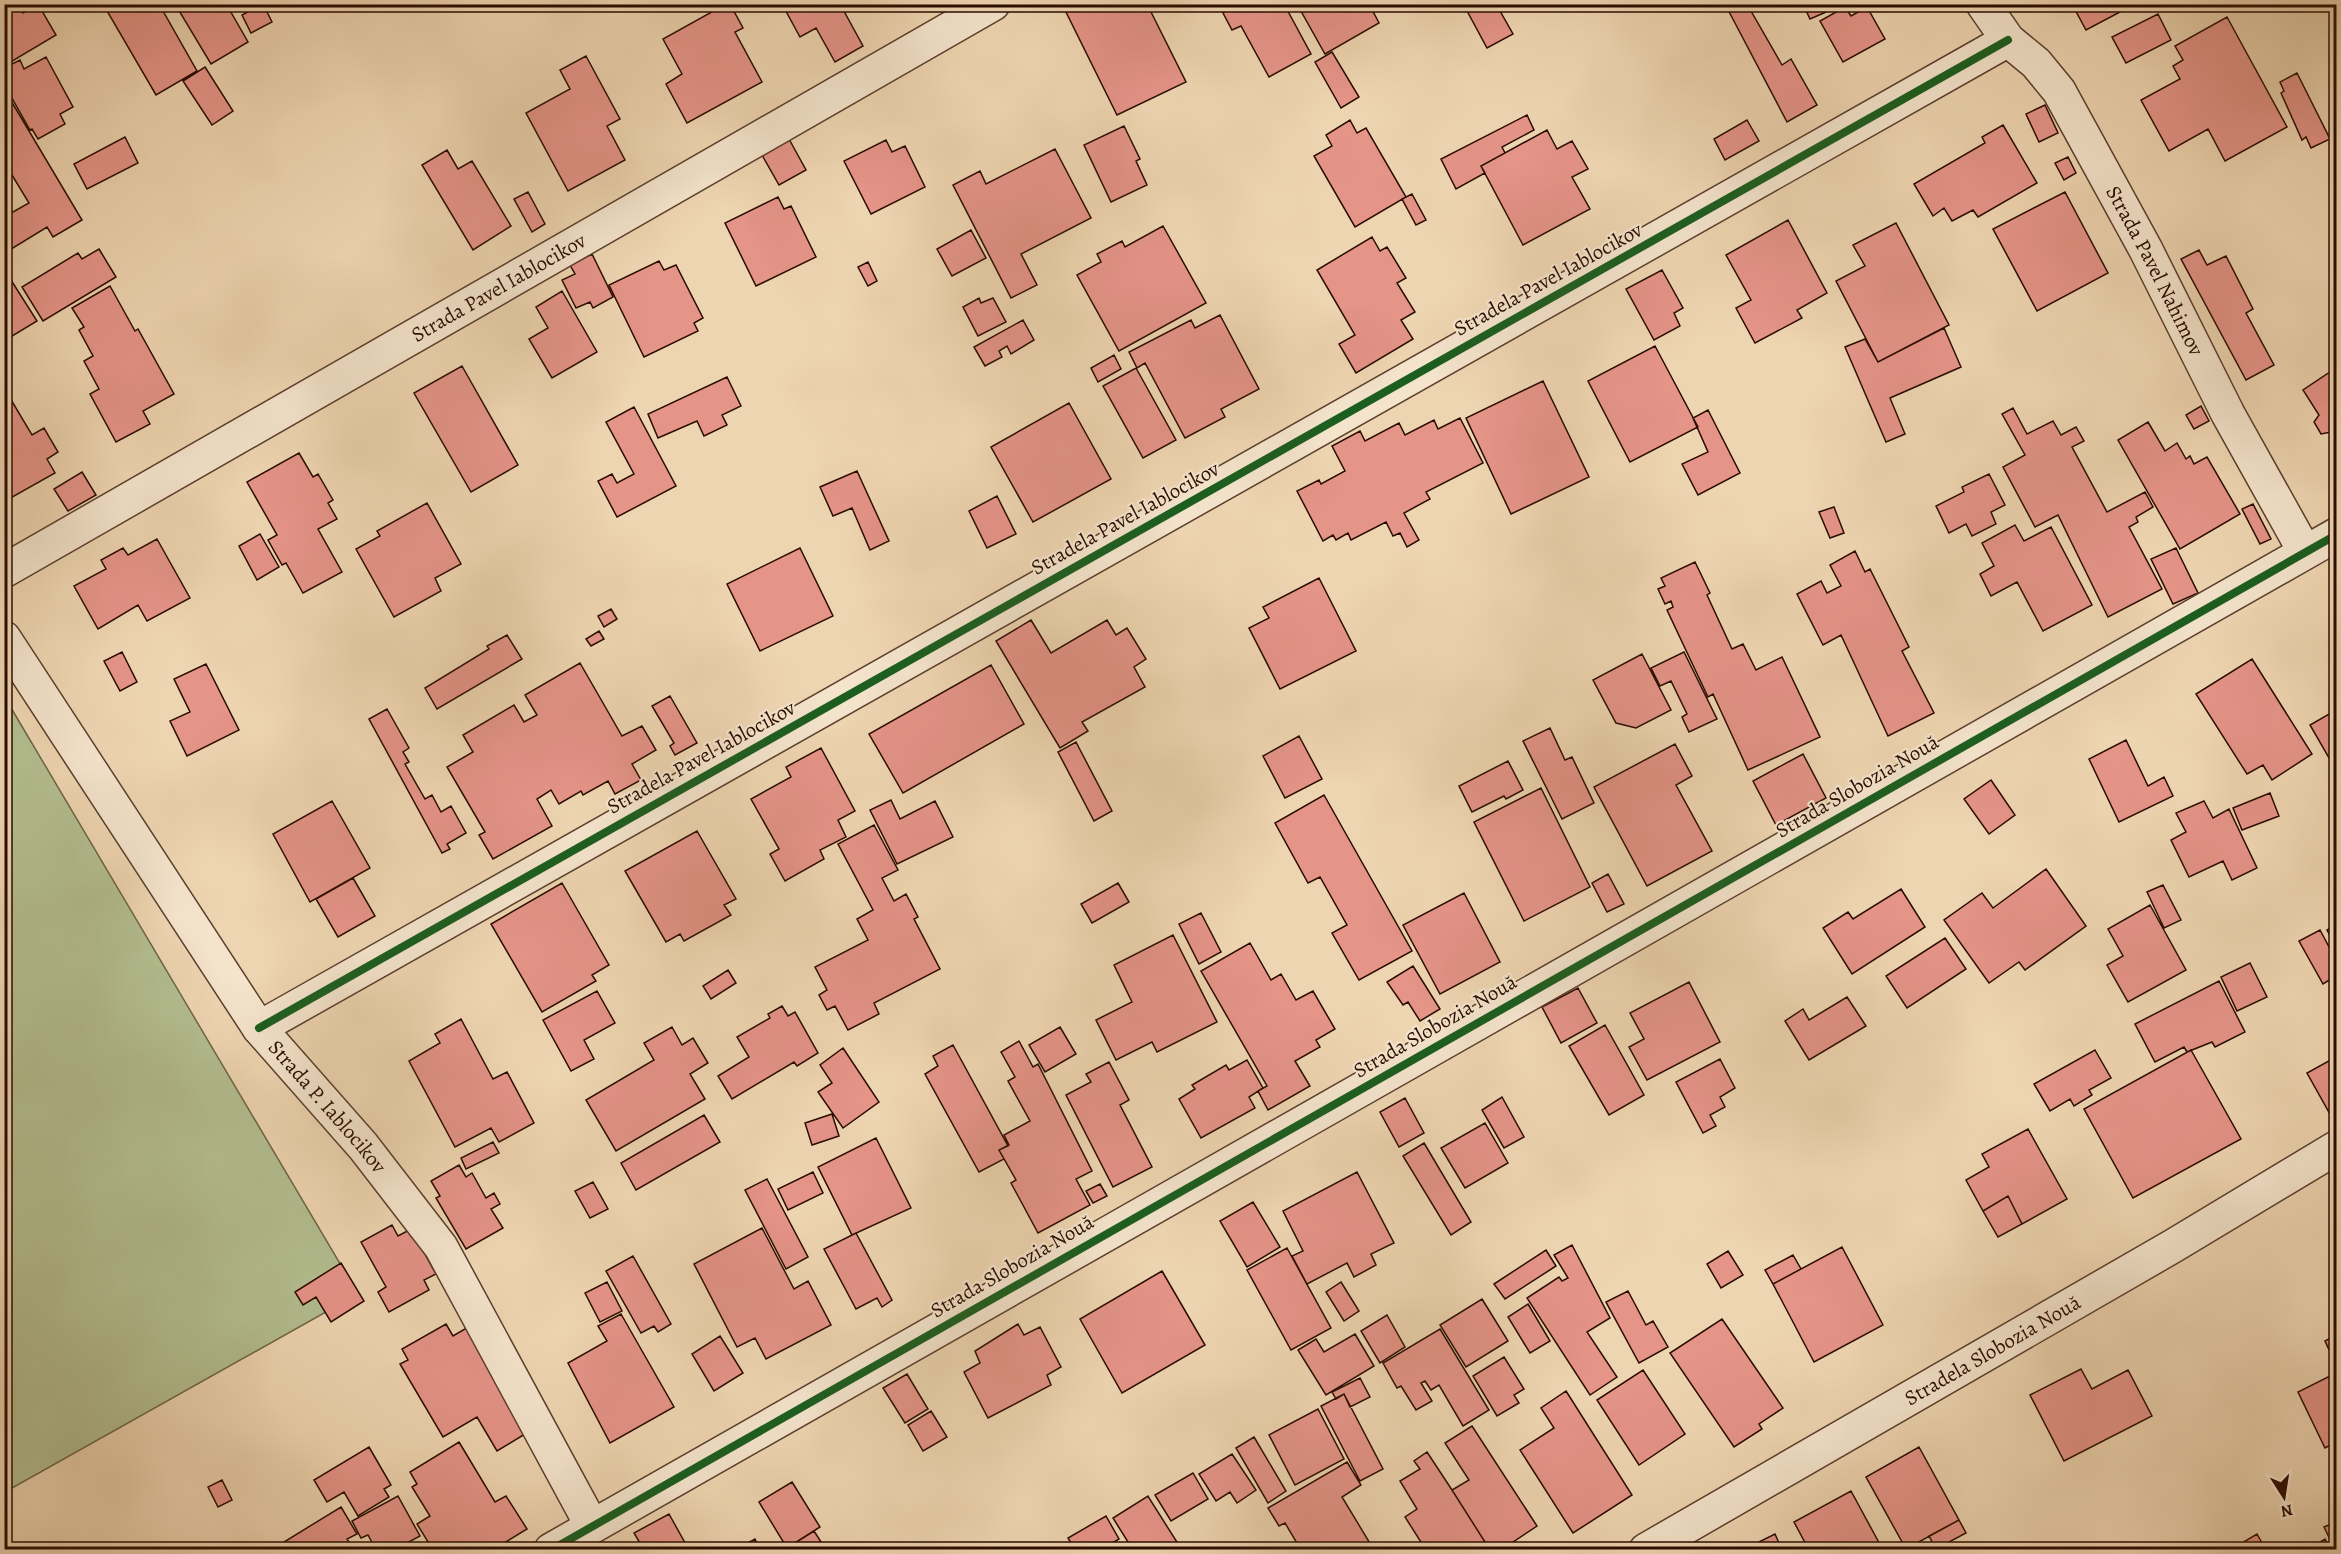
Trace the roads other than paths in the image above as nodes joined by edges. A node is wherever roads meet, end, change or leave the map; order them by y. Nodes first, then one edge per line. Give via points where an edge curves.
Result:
1 (993, 4) edge
2 (1983, 4) edge
3 (2008, 40) junction
4 (2337, 535) edge
5 (2305, 552) junction
6 (4, 571) edge
7 (4, 638) edge
8 (259, 1028) junction
9 (2337, 1148) edge
10 (592, 1526) junction
11 (551, 1550) edge
12 (1646, 1550) edge

1 - 6 street, Strada Pavel Iablocikov
2 - 3 street, Strada Pavel Nahimov
3 - 5 street, Strada Pavel Nahimov via 2036,63 2059,91
3 - 8 street, Stradela Pavel Iablocikov
4 - 5 street, Strada Slobozia Nouă
5 - 10 street, Strada Slobozia Nouă
7 - 8 street, Strada P. Iablocikov
8 - 10 street, Strada P. Iablocikov via 363,1146 441,1247
9 - 12 street, Stradela Slobozia Nouă
10 - 11 street, Strada Slobozia Nouă

